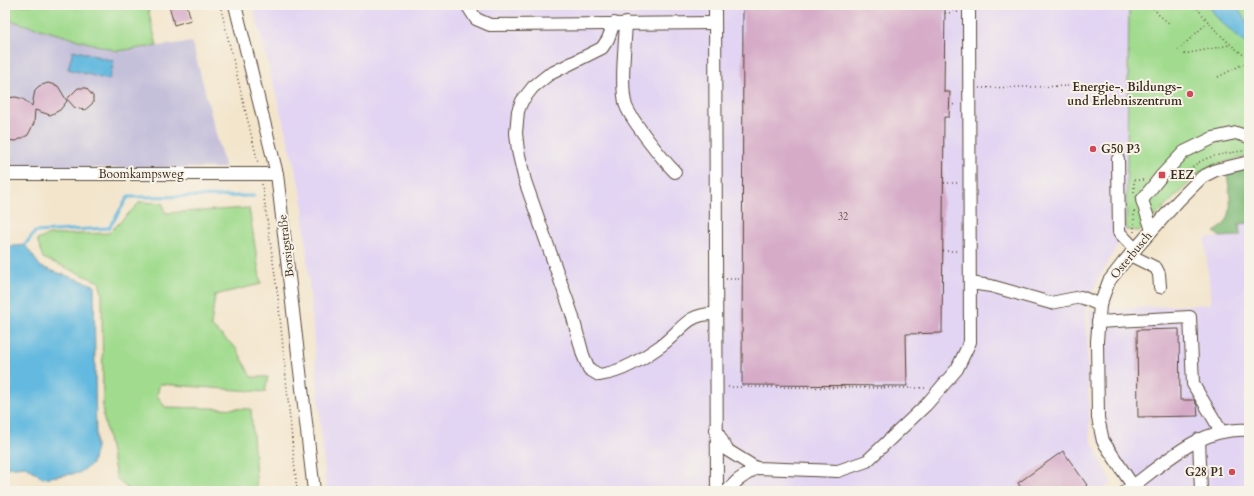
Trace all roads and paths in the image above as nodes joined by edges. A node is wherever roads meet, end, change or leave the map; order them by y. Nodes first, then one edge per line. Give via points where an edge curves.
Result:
1 (220, 5) edge
2 (235, 5) edge
3 (467, 5) edge
4 (715, 5) edge
5 (1151, 5) edge
6 (1195, 5) edge
7 (969, 8) edge
8 (945, 13) dead end
9 (1208, 22) junction
10 (620, 23) junction
11 (715, 23) junction
12 (1170, 24) dead end
13 (1230, 45) junction
14 (1178, 50) dead end
15 (1184, 54) dead end
16 (1249, 60) edge
17 (1218, 77) dead end
18 (1072, 86) dead end
19 (969, 88) junction
20 (1249, 137) edge
21 (1118, 160) dead end
22 (1249, 162) edge
23 (676, 172) dead end
24 (5, 174) edge
25 (260, 174) junction
26 (277, 174) junction
27 (969, 182) junction
28 (944, 183) dead end
29 (1152, 230) junction
30 (943, 251) dead end
31 (970, 251) junction
32 (1133, 252) junction
33 (715, 279) junction
34 (742, 279) dead end
35 (970, 283) junction
36 (1160, 287) dead end
37 (1100, 305) junction
38 (715, 314) junction
39 (1098, 322) junction
40 (716, 387) junction
41 (941, 388) junction
42 (716, 430) junction
43 (1249, 430) edge
44 (1221, 431) junction
45 (1199, 439) junction
46 (756, 468) junction
47 (1130, 489) edge
48 (297, 491) edge
49 (314, 491) edge
50 (717, 491) edge
51 (727, 491) edge
52 (1201, 491) edge

1 - 25 path, Borsigstraße
2 - 26 street, Borsigstraße
3 - 10 street via 476,19 490,25
4 - 11 street
5 - 12 path
6 - 9 path
7 - 8 path
7 - 19 street
9 - 13 path
9 - 14 path
10 - 11 street
10 - 23 street via 626,107 665,162
10 - 38 street via 602,48 548,75 533,87 518,111 516,133 525,180 589,369 599,375 614,373 663,344 696,316
11 - 33 street
13 - 15 path
13 - 16 path
16 - 17 path
18 - 19 path
19 - 27 street
20 - 29 street via 1236,133 1213,138 1184,152 1142,200
21 - 32 street via 1119,232
22 - 29 street, Osterbusch via 1216,170 1202,177
24 - 25 street, Boomkampsweg
25 - 26 street, Boomkampsweg
25 - 48 path, Borsigstraße via 278,297
26 - 49 street, Borsigstraße
27 - 28 path
27 - 31 street
29 - 32 street, Osterbusch
30 - 31 path
31 - 35 street
32 - 36 street via 1156,268
32 - 37 street, Osterbusch via 1109,281
33 - 34 path
33 - 38 street
35 - 37 street via 991,286 1051,303 1080,297
35 - 41 street via 970,342 957,369
37 - 39 street, Osterbusch
38 - 40 street
39 - 44 street via 1190,317 1193,384
39 - 47 street, Osterbusch via 1098,418 1103,441
40 - 41 path
40 - 42 street
41 - 46 street via 867,461 838,471
42 - 46 street via 727,450
42 - 50 street
43 - 44 street
44 - 45 street
45 - 47 street
45 - 52 street
46 - 51 street

